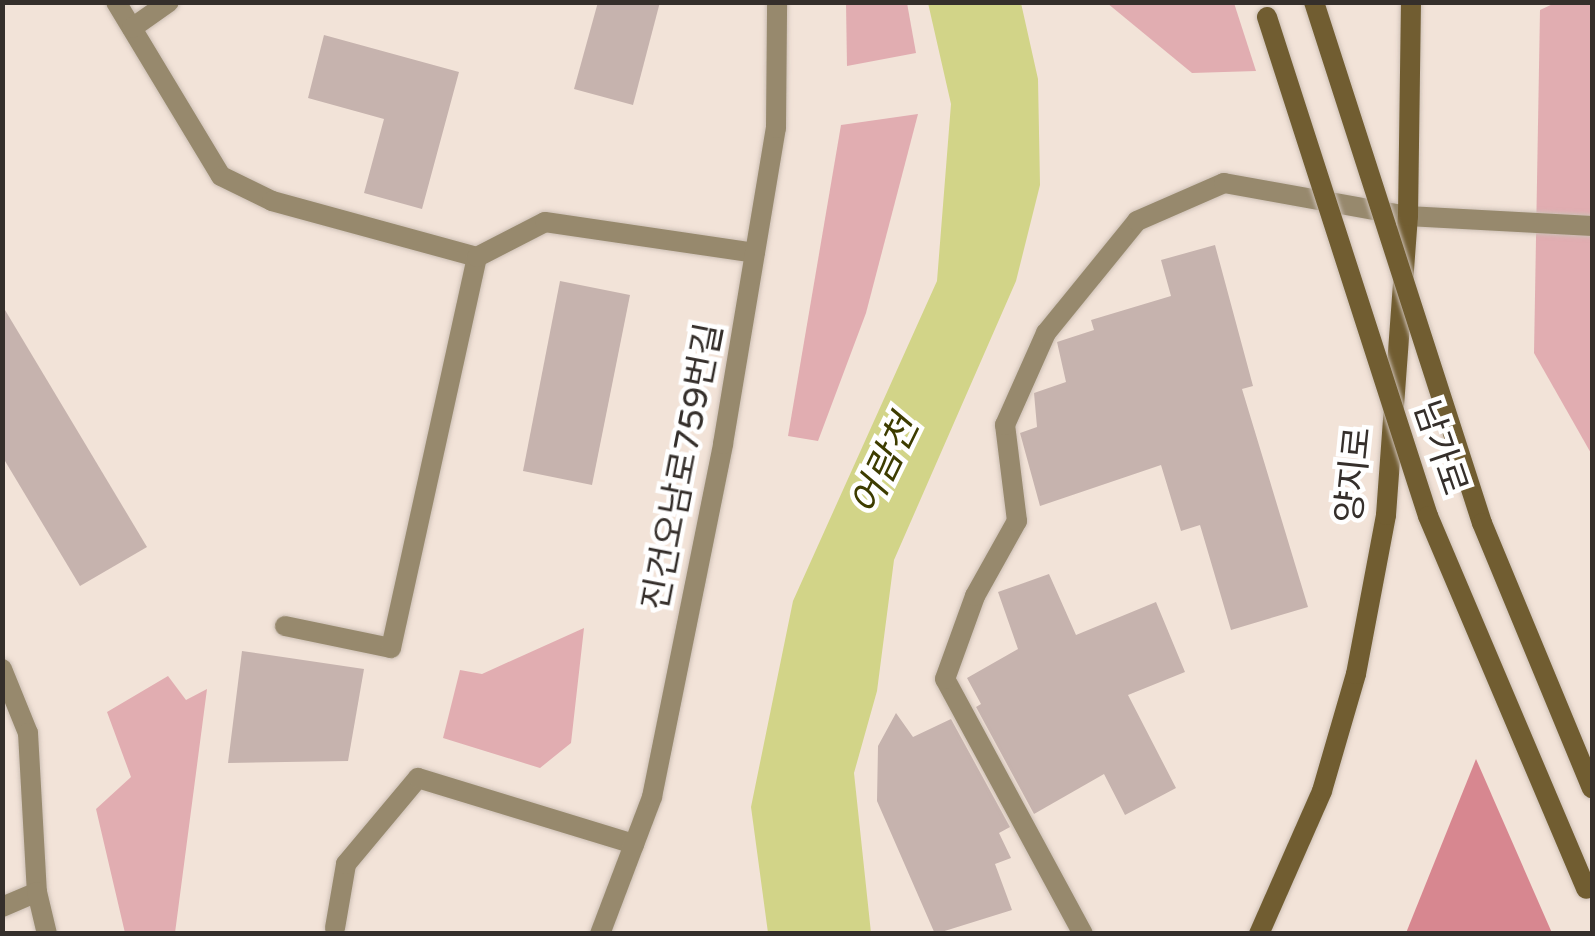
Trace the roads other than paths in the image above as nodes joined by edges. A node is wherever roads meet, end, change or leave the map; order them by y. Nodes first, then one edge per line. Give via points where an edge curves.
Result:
1 (116, 2) edge
2 (169, 2) edge
3 (777, 2) edge
4 (1314, 2) edge
5 (1411, 2) edge
6 (1265, 10) edge
7 (132, 28) junction
8 (1408, 216) junction
9 (1592, 226) edge
10 (755, 253) junction
11 (477, 257) junction
12 (286, 626) dead end
13 (2, 669) edge
14 (1592, 788) edge
15 (634, 844) junction
16 (37, 892) junction
17 (1589, 895) edge
18 (2, 907) edge
19 (335, 928) dead end
20 (47, 934) edge
21 (600, 934) edge
22 (1083, 934) edge
23 (1259, 934) edge

1 - 7 street
2 - 7 street
3 - 10 street, 진건오남로759번길 via 776,128
4 - 14 main road, 남가로, bridge via 1482,523
5 - 8 main road, 양지로
6 - 17 main road, 남가로, bridge via 1428,516
7 - 11 street via 221,176 272,201
8 - 9 street
8 - 22 street via 1224,183 1137,221 1046,334 1004,425 1017,521 976,596 945,679
8 - 23 main road, 양지로 via 1386,514 1356,674 1322,791
10 - 11 street via 545,222
10 - 15 street, 진건오남로759번길 via 652,797
11 - 12 street via 391,648
13 - 16 street via 28,733
15 - 19 street via 418,778 346,864
15 - 21 street, 진건오남로759번길
16 - 18 street
16 - 20 street

